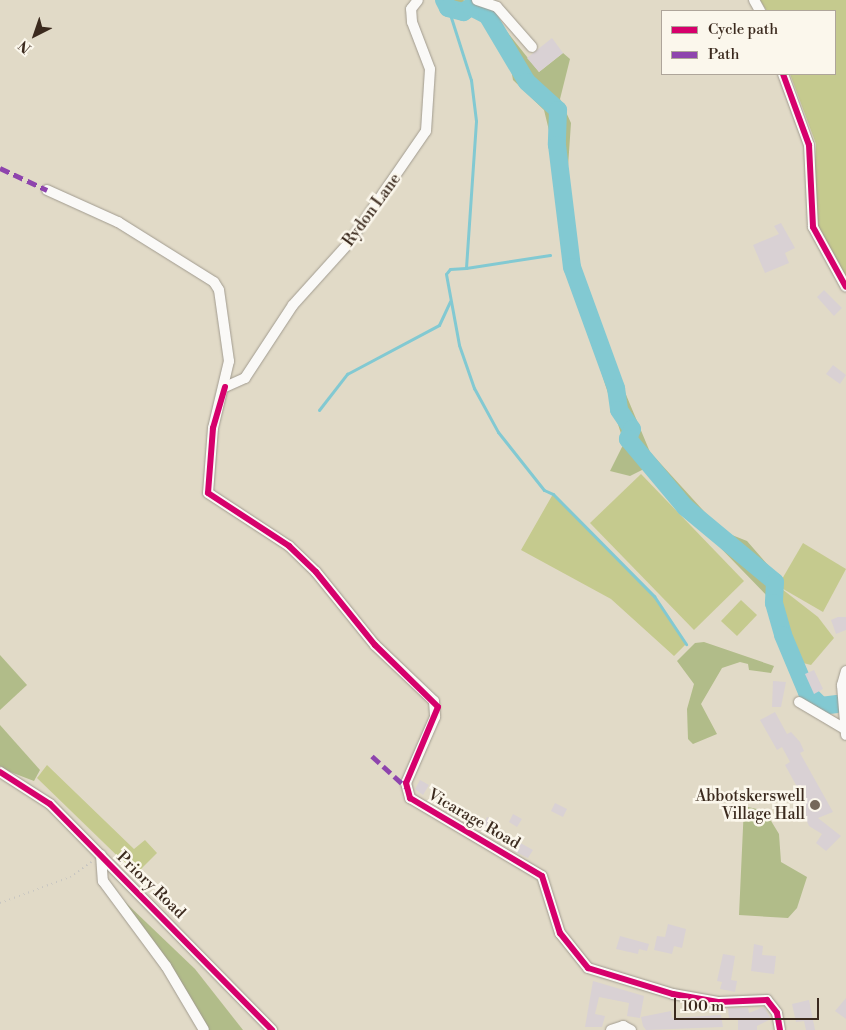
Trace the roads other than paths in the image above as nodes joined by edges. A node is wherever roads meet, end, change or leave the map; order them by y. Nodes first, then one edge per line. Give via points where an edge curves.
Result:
1 (418, 0) edge
2 (477, 0) edge
3 (532, 47) dead end
4 (783, 75) edge
5 (47, 190) dead end
6 (846, 287) edge
7 (225, 387) junction
8 (846, 671) edge
9 (800, 702) dead end
10 (846, 733) edge
11 (0, 772) edge
12 (101, 856) junction
13 (204, 1030) edge
14 (272, 1030) edge
15 (611, 1030) edge
16 (631, 1030) edge
17 (780, 1030) edge

1 - 7 street, Rydon Lane via 411,9 412,22 430,69 426,131 348,244 293,305 245,378
2 - 3 street via 497,7
4 - 6 street via 809,145 812,228
5 - 7 street via 118,222 214,282 224,305 229,340
7 - 17 street, Vicarage Road via 213,428 208,493 255,522 310,565 374,645 438,707 406,783 410,798 542,876 560,933 588,968 673,994 719,1002 767,1000 778,1013
8 - 10 street via 842,684
9 - 10 street
11 - 12 street, Priory Road via 50,804
12 - 13 street via 103,881 166,966
12 - 14 street, Priory Road
15 - 16 street via 624,1026

